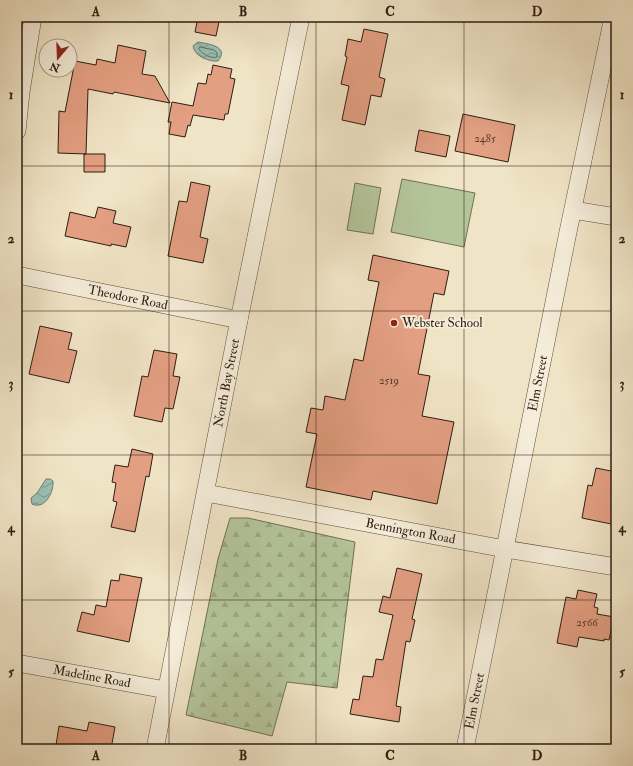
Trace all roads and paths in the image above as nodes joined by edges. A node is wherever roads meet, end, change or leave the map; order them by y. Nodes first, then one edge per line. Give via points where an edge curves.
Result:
1 (33, 17) edge
2 (301, 17) edge
3 (613, 17) edge
4 (17, 130) edge
5 (573, 210) junction
6 (616, 217) edge
7 (17, 275) edge
8 (239, 320) junction
9 (206, 493) junction
10 (505, 549) junction
11 (616, 567) edge
12 (17, 663) edge
13 (166, 690) junction
14 (155, 749) edge
15 (465, 749) edge

1 - 4 street
2 - 8 street, North Bay Street
3 - 5 street, Elm Street
5 - 6 street
5 - 10 street, Elm Street
7 - 8 street, Theodore Road
8 - 9 street, North Bay Street
9 - 10 street, Bennington Road
9 - 13 street, North Bay Street
10 - 11 street, Bennington Road
10 - 15 street, Elm Street
12 - 13 street, Madeline Road
13 - 14 street, North Bay Street

